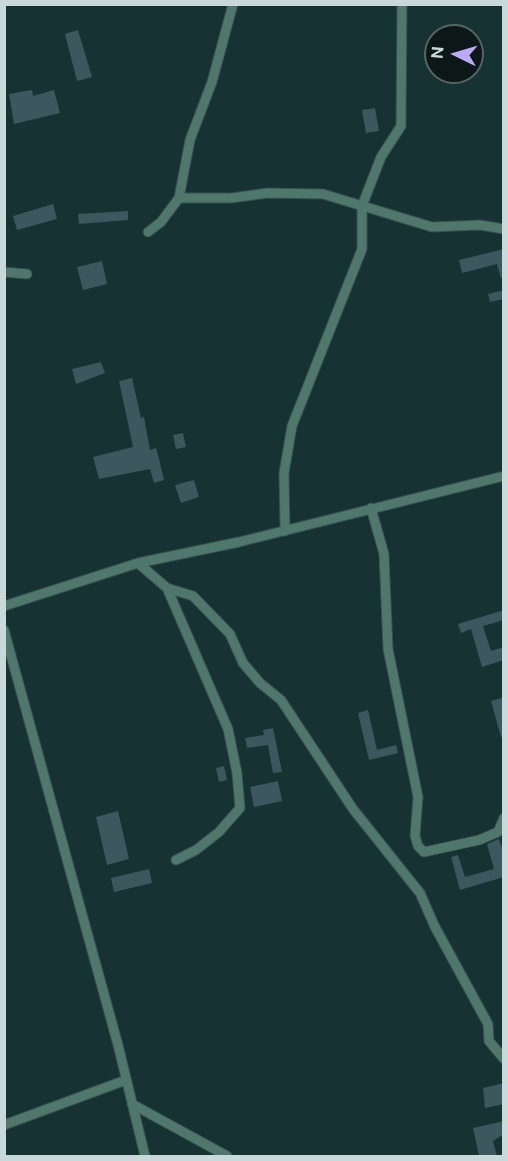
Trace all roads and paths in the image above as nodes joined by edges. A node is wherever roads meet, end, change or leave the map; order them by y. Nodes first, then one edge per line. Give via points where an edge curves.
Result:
1 (233, 4) edge
2 (402, 4) edge
3 (179, 198) junction
4 (362, 206) junction
5 (504, 229) edge
6 (148, 232) dead end
7 (4, 272) edge
8 (27, 274) dead end
9 (504, 476) edge
10 (371, 508) junction
11 (285, 531) junction
12 (138, 563) junction
13 (166, 588) junction
14 (4, 606) edge
15 (4, 630) edge
16 (504, 818) edge
17 (176, 860) dead end
18 (504, 1059) edge
19 (126, 1080) junction
20 (132, 1104) junction
21 (4, 1125) edge
22 (145, 1156) edge
23 (227, 1156) edge

1 - 3 street via 212,82 190,140
2 - 4 street via 401,126 381,157
3 - 4 street via 323,194
3 - 6 street
4 - 5 street via 432,226
4 - 11 street via 362,249 292,426 284,473
7 - 8 street
9 - 10 street
10 - 11 street
10 - 16 street via 384,554 388,649 418,797 418,846 424,852 480,840 498,832
11 - 12 street
12 - 13 street
12 - 14 street
13 - 17 street via 228,729 240,808 219,832
13 - 18 street via 193,596 230,634 243,663 281,700 353,809 420,893 488,1024 489,1041
15 - 19 street
19 - 20 street
19 - 21 street
20 - 22 street
20 - 23 street

